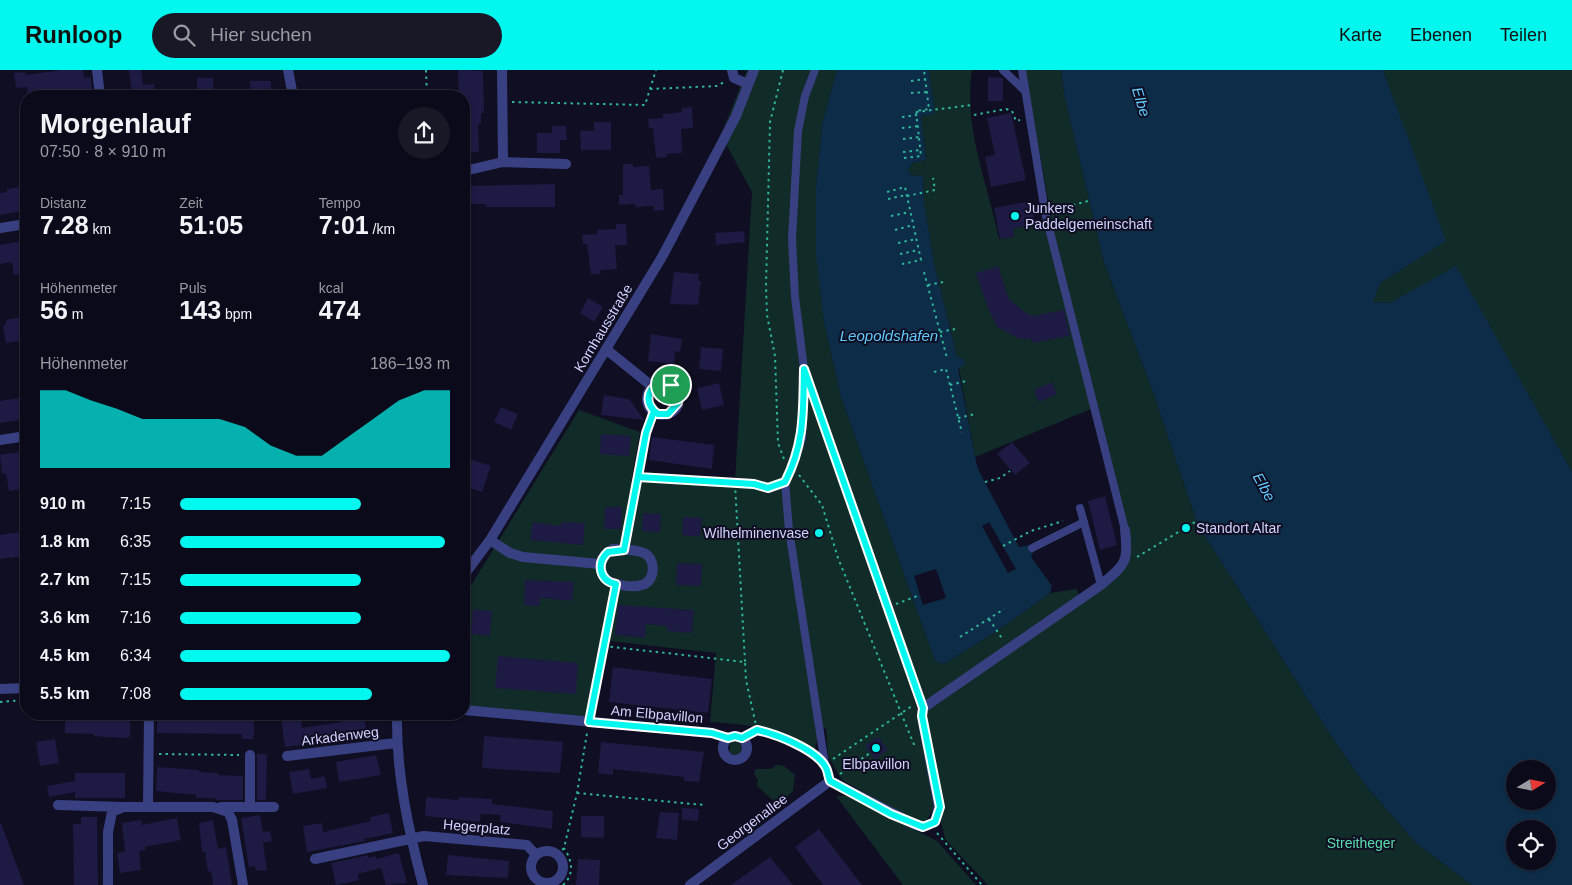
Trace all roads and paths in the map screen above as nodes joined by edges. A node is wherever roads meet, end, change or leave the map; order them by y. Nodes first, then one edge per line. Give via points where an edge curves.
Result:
1 (97, 70) edge
2 (288, 70) edge
3 (426, 70) edge
4 (502, 70) edge
5 (656, 70) edge
6 (754, 70) edge
7 (782, 70) edge
8 (815, 70) edge
9 (924, 70) edge
10 (1003, 70) edge
11 (1022, 70) edge
12 (733, 74) edge
13 (925, 79) junction
14 (911, 81) dead end
15 (748, 84) junction
16 (650, 89) junction
17 (99, 90) edge
18 (292, 90) edge
19 (427, 90) edge
20 (1024, 90) junction
21 (926, 92) junction
22 (911, 93) dead end
23 (502, 101) junction
24 (972, 104) dead end
25 (916, 114) junction
26 (974, 114) dead end
27 (902, 117) dead end
28 (1029, 118) junction
29 (918, 126) junction
30 (902, 128) dead end
31 (919, 136) junction
32 (903, 138) dead end
33 (920, 150) junction
34 (903, 152) dead end
35 (904, 158) dead end
36 (502, 162) junction
37 (566, 164) dead end
38 (470, 169) edge
39 (933, 178) dead end
40 (886, 192) dead end
41 (907, 196) junction
42 (888, 199) dead end
43 (1088, 201) dead end
44 (910, 212) junction
45 (1045, 212) junction
46 (891, 216) dead end
47 (20, 225) edge
48 (913, 226) junction
49 (0, 228) edge
50 (895, 230) dead end
51 (916, 239) junction
52 (898, 243) dead end
53 (919, 250) junction
54 (900, 254) dead end
55 (902, 264) dead end
56 (924, 272) dead end
57 (943, 282) dead end
58 (927, 285) junction
59 (955, 328) dead end
60 (940, 332) junction
61 (607, 350) junction
62 (947, 358) dead end
63 (804, 369) junction
64 (934, 372) dead end
65 (966, 381) dead end
66 (950, 385) junction
67 (653, 387) junction
68 (654, 411) junction
69 (975, 414) dead end
70 (958, 418) junction
71 (962, 434) dead end
72 (20, 437) edge
73 (0, 440) edge
74 (792, 468) junction
75 (1010, 470) dead end
76 (638, 477) junction
77 (785, 482) junction
78 (985, 482) dead end
79 (735, 484) junction
80 (1082, 515) junction
81 (1196, 522) dead end
82 (1125, 530) joint
83 (490, 540) junction
84 (1003, 546) dead end
85 (1032, 548) dead end
86 (624, 550) junction
87 (600, 564) junction
88 (1124, 565) junction
89 (470, 567) edge
90 (616, 584) junction
91 (1101, 585) junction
92 (920, 595) dead end
93 (887, 607) junction
94 (1004, 609) dead end
95 (989, 619) junction
96 (997, 631) dead end
97 (960, 637) dead end
98 (604, 646) junction
99 (745, 662) junction
100 (20, 688) edge
101 (0, 689) edge
102 (20, 700) edge
103 (0, 702) edge
104 (920, 706) junction
105 (470, 711) edge
106 (901, 712) junction
107 (149, 720) edge
108 (397, 720) edge
109 (589, 722) junction
110 (757, 730) junction
111 (728, 738) junction
112 (742, 738) junction
113 (396, 743) junction
114 (915, 747) dead end
115 (149, 751) junction
116 (870, 752) dead end
117 (250, 755) joint
118 (287, 756) dead end
119 (825, 765) junction
120 (830, 781) junction
121 (577, 793) junction
122 (58, 804) dead end
123 (704, 805) dead end
124 (124, 807) junction
125 (148, 807) junction
126 (213, 807) junction
127 (250, 807) junction
128 (274, 807) dead end
129 (930, 824) junction
130 (411, 839) junction
131 (561, 852) junction
132 (536, 855) junction
133 (315, 859) dead end
134 (560, 883) edge
135 (108, 885) edge
136 (243, 885) edge
137 (423, 885) edge
138 (690, 885) edge
139 (982, 885) edge

1 - 17 street
2 - 18 street
3 - 19 path
4 - 23 street
5 - 16 path
6 - 15 street, Kornhausstraße
7 - 74 path via 770,122 766,286 767,315 775,356 778,444 782,458
8 - 63 lane via 805,96 798,131 792,240
9 - 13 path
10 - 20 lane
11 - 20 lane
12 - 15 street
12 - 16 path via 718,86
13 - 14 path
13 - 21 path
15 - 61 street, Kornhausstraße via 736,116 662,257
16 - 23 path via 645,105
20 - 28 lane
21 - 22 path
21 - 25 path via 929,109
23 - 36 street
24 - 25 path
25 - 27 path
25 - 29 path
26 - 28 path via 1006,109 1012,112 1016,121
28 - 45 lane
29 - 30 path
29 - 31 path
31 - 32 path
31 - 33 path
33 - 34 path
33 - 35 path via 921,156
36 - 37 street
36 - 38 street
39 - 41 path via 935,190
40 - 41 path via 905,187
41 - 42 path
41 - 44 path
43 - 45 path
44 - 46 path
44 - 48 path
45 - 82 lane
47 - 49 street
48 - 50 path
48 - 51 path
51 - 52 path
51 - 53 path
53 - 54 path
53 - 55 path via 921,260
56 - 58 path
57 - 58 path
58 - 60 path
59 - 60 path
60 - 62 path
61 - 67 street
61 - 83 street, Kornhausstraße
63 - 74 lane via 802,438
63 - 93 lane
64 - 66 path via 946,369
65 - 66 path
66 - 70 path
67 - 68 street via 648,398
67 - 68 street via 660,383 671,385 679,398 676,408 668,414
68 - 76 path via 646,433
69 - 70 path
70 - 71 path
72 - 73 street
74 - 77 lane
74 - 106 path via 822,505 838,558
75 - 78 path via 1000,478
76 - 79 path
76 - 86 path
77 - 79 path via 768,488
77 - 119 lane via 789,530
79 - 99 path
80 - 84 path via 1031,531
80 - 85 lane
80 - 91 lane
81 - 88 path
82 - 88 street
83 - 87 street via 510,553 524,557
83 - 89 street, Kornhausstraße
86 - 87 street via 608,552
86 - 90 street via 643,552 653,566 653,572 642,585
87 - 90 street via 603,577
88 - 91 street
90 - 98 path
91 - 104 street
92 - 93 path
93 - 104 lane
94 - 95 path
95 - 96 path
95 - 97 path
98 - 99 path
98 - 109 path
99 - 110 path
100 - 101 street
102 - 103 path
104 - 106 path
104 - 129 street via 940,807 935,822
105 - 109 street, Am Elbpavillon
106 - 114 path
106 - 119 path
107 - 115 street
108 - 113 street, Arkadenweg
109 - 111 street, Am Elbpavillon via 712,733
109 - 121 path
110 - 112 path
110 - 119 path via 789,739
111 - 112 street, Am Elbpavillon
111 - 112 street via 723,748 726,756 733,760 746,752 747,744
113 - 118 street, Arkadenweg
113 - 130 street, Arkadenweg
115 - 117 path via 158,751 158,754
115 - 125 street
116 - 120 path
117 - 127 street
119 - 120 lane
120 - 129 street via 916,825
120 - 138 street, Georgenallee
121 - 123 path
121 - 131 path
122 - 124 street
124 - 125 street
124 - 135 street via 112,812 108,832
125 - 126 street
126 - 127 street
126 - 136 street via 228,812 232,820
127 - 128 street
129 - 139 path
130 - 132 street, Hegerplatz via 424,836 527,845
130 - 133 street
130 - 137 street, Arkadenweg
131 - 132 street, Hegerplatz via 548,851
131 - 134 street
131 - 134 path via 570,858 571,868 569,879
132 - 134 street via 530,866 533,876 546,884

